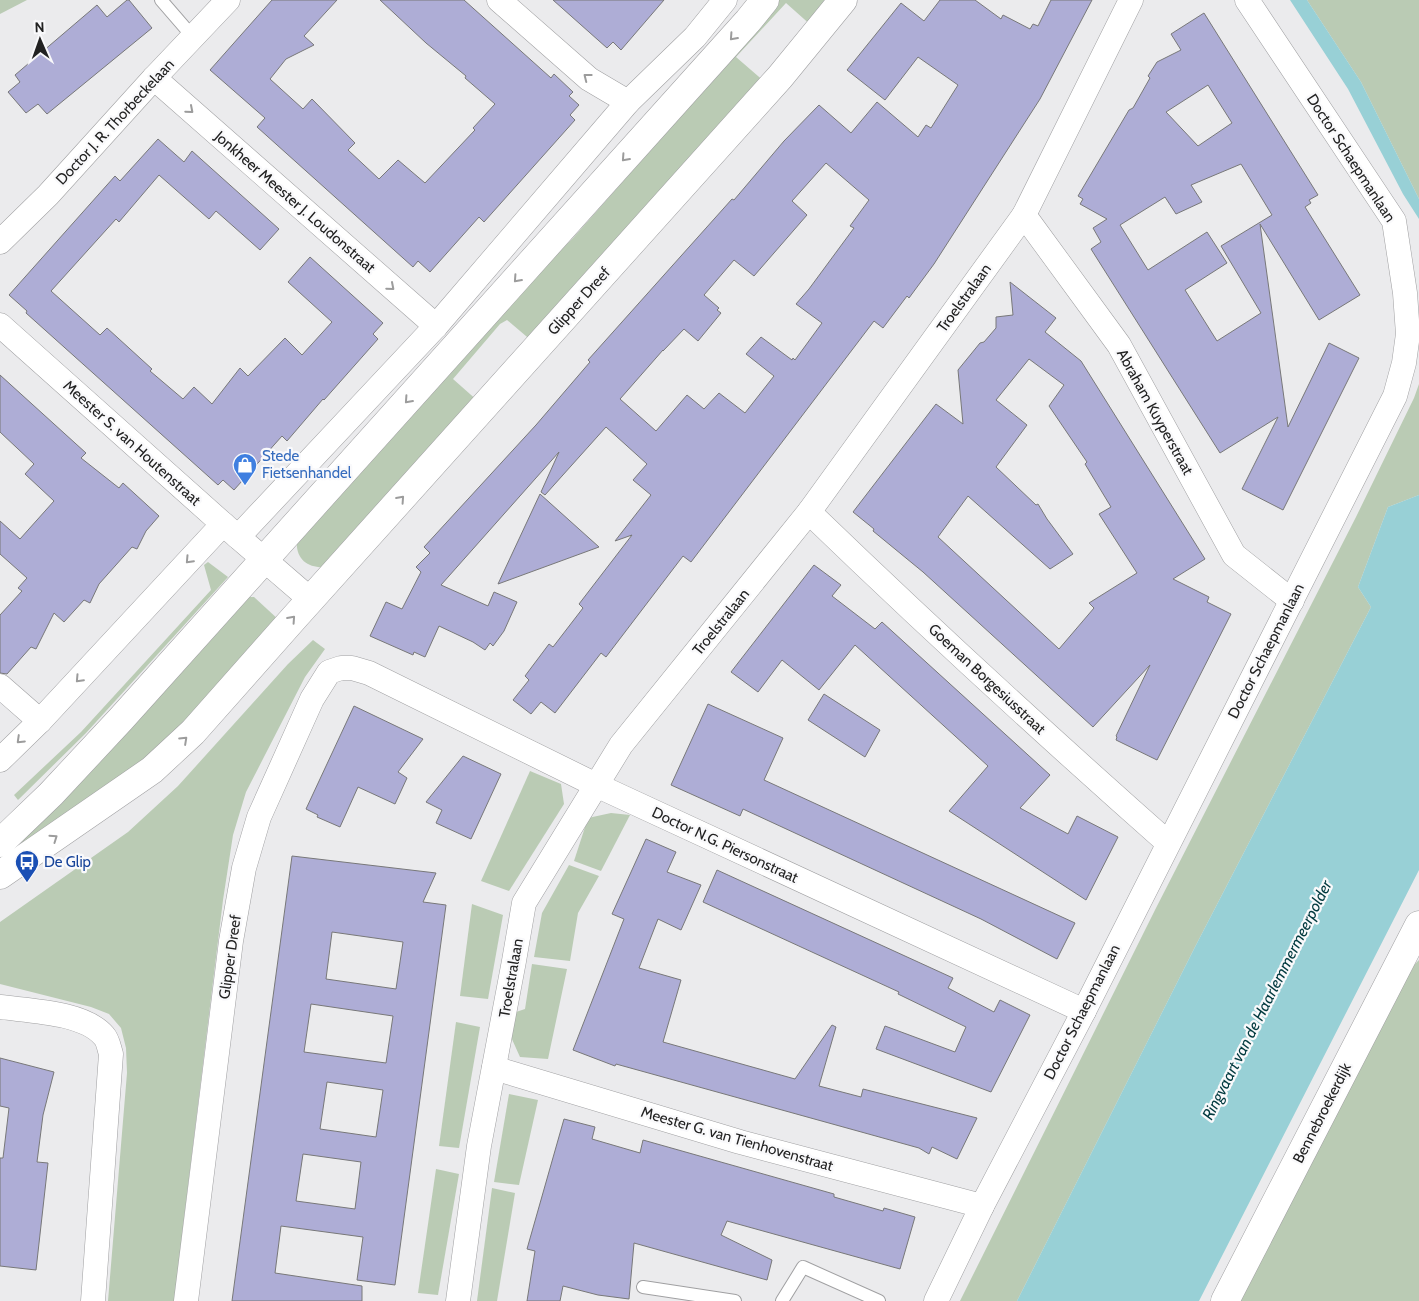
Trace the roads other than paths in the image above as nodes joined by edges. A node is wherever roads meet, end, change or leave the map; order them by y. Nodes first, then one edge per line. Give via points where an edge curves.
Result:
1 (161, 0) edge
2 (228, 0) edge
3 (499, 0) edge
4 (725, 0) edge
5 (765, 0) edge
6 (843, 0) edge
7 (1131, 0) edge
8 (1248, 0) edge
9 (193, 37) junction
10 (154, 78) junction
11 (628, 102) junction
12 (1024, 215) junction
13 (0, 242) edge
14 (0, 325) edge
15 (436, 326) junction
16 (809, 512) junction
17 (230, 531) junction
18 (265, 561) junction
19 (310, 600) junction
20 (1292, 601) junction
21 (369, 673) joint
22 (0, 686) edge
23 (40, 721) junction
24 (0, 760) edge
25 (596, 785) junction
26 (0, 843) edge
27 (1168, 843) junction
28 (2, 870) edge
29 (1419, 925) edge
30 (0, 1008) edge
31 (1084, 1011) junction
32 (494, 1068) junction
33 (982, 1206) junction
34 (643, 1287) dead end
35 (93, 1301) edge
36 (186, 1301) edge
37 (458, 1301) edge
38 (735, 1301) edge
39 (782, 1301) edge
40 (879, 1301) edge
41 (936, 1301) edge
42 (1225, 1301) edge

1 - 9 lane
2 - 9 street, Doctor J. R. Thorbeckelaan
11 -> 3 street via 589,79
4 - 11 street via 695,37
5 -> 18 street
19 -> 6 street, Glipper Dreef via 780,77
7 - 12 street, Troelstralaan
8 - 20 street, Doctor Schaepmanlaan via 1394,221 1408,334 1395,396
9 - 10 street, Doctor J. R. Thorbeckelaan
10 - 13 street, Doctor J. R. Thorbeckelaan via 48,195
10 -> 15 street, Jonkheer Meester J. Loudonstraat
11 - 15 street
12 - 16 street, Troelstralaan
12 - 20 street, Abraham Kuyperstraat via 1119,346 1234,555
14 - 17 street, Meester S. van Houtenstraat
15 - 17 street
16 - 25 street, Troelstralaan via 620,745
16 - 27 street, Goeman Borgesiusstraat via 897,597
17 - 18 street, Meester S. van Houtenstraat
17 -> 23 street
18 - 19 street
18 - 26 street via 122,719
28 -> 19 street, Glipper Dreef via 152,770 193,732
20 - 27 street, Doctor Schaepmanlaan
21 - 25 street, Doctor N.G. Piersonstraat
21 - 36 street, Glipper Dreef via 352,668 329,672 312,699 259,817 244,868 230,941
22 - 23 street
23 -> 24 street
25 - 31 street, Doctor N.G. Piersonstraat
25 - 32 street, Troelstralaan via 524,903
27 - 31 street, Doctor Schaepmanlaan
29 - 42 street, Bennebroekerdijk
30 - 35 street via 73,1017 94,1026 106,1037 112,1054
31 - 33 street, Doctor Schaepmanlaan
32 - 33 street, Meester G. van Tienhovenstraat via 740,1142
32 - 37 street, Troelstralaan via 479,1146
33 - 41 street, Doctor Schaepmanlaan
34 - 38 lane
39 - 40 lane via 803,1267

